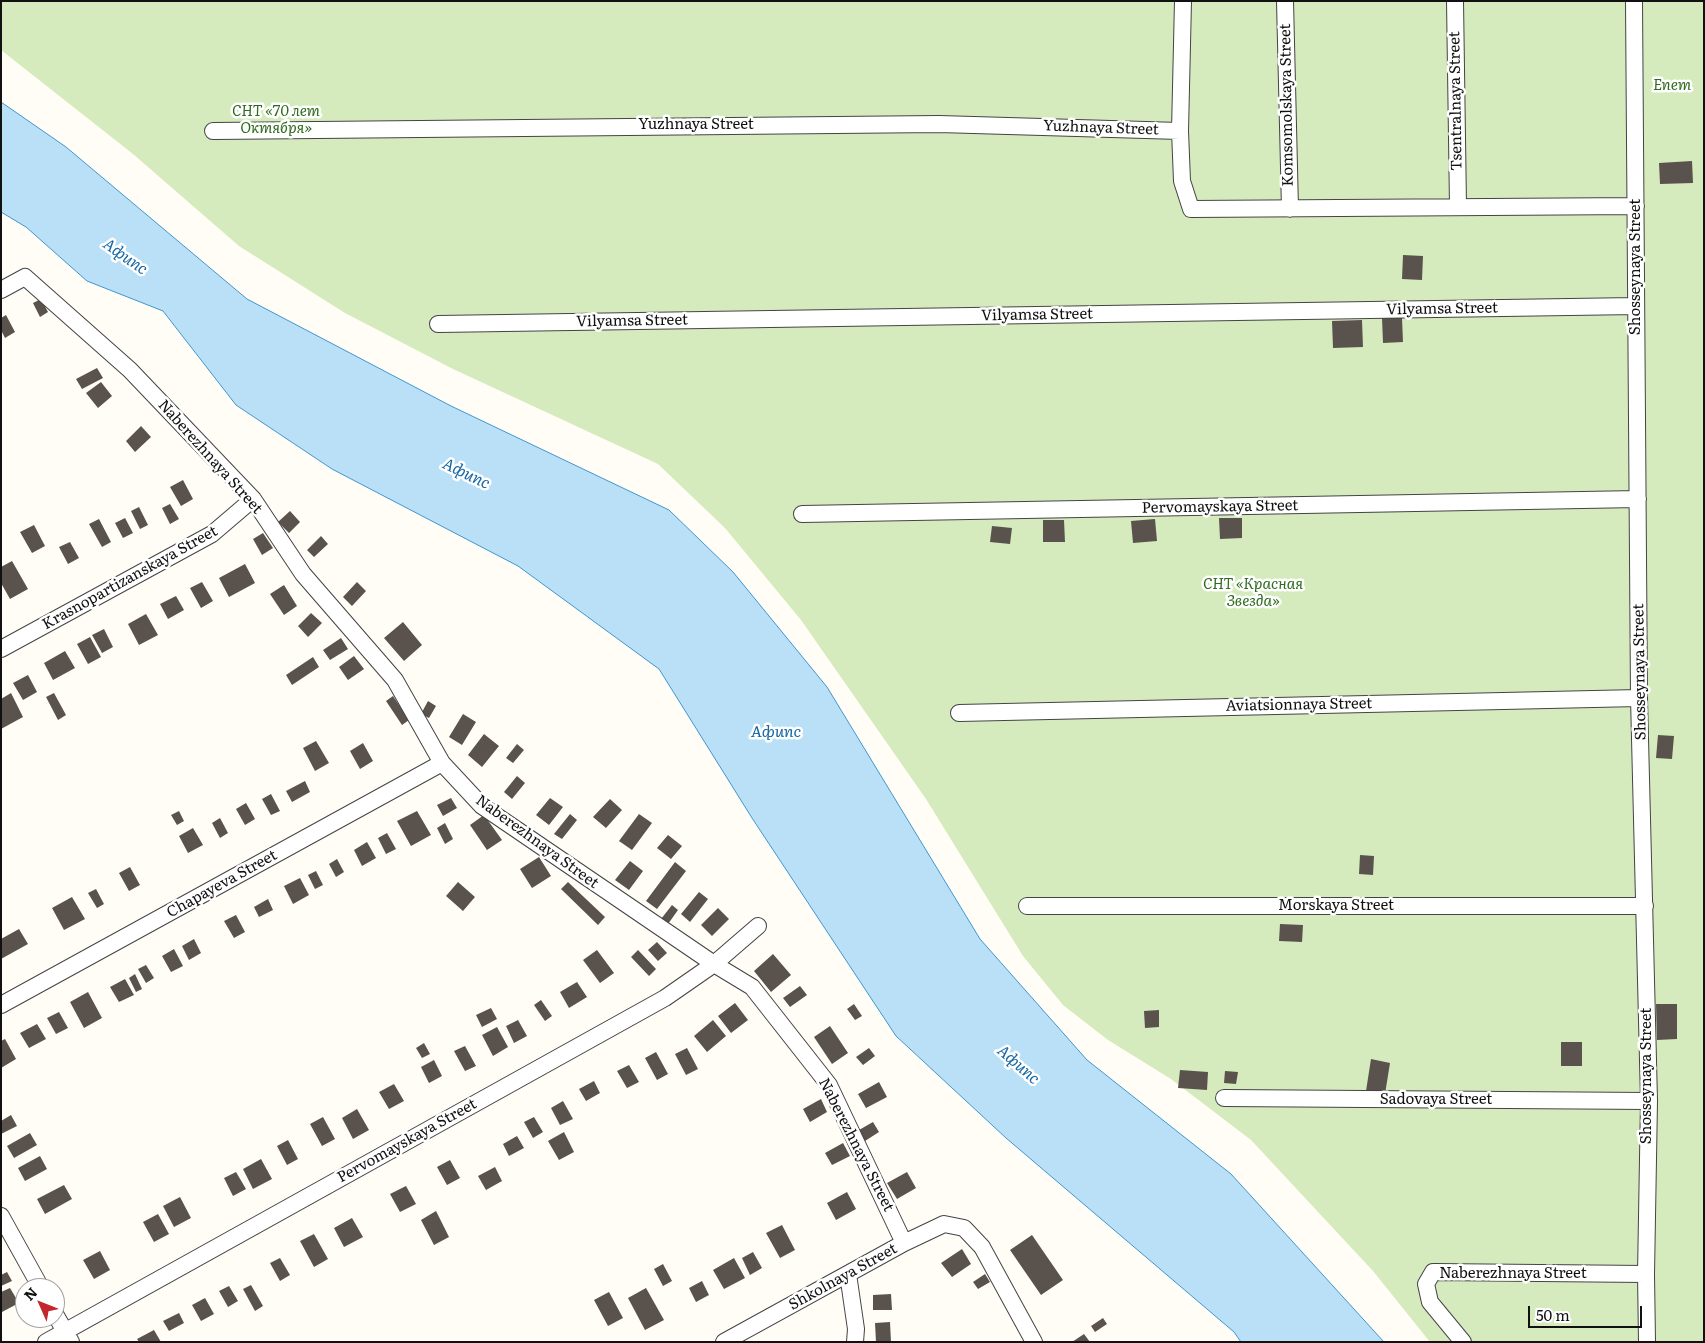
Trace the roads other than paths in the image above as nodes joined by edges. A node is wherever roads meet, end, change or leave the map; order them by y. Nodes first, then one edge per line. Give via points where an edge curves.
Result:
1 (1182, 1) edge
2 (1285, 1) edge
3 (1455, 1) edge
4 (1634, 1) edge
5 (213, 131) dead end
6 (1180, 131) junction
7 (1458, 203) junction
8 (1636, 206) junction
9 (1290, 209) junction
10 (1, 290) edge
11 (1636, 306) junction
12 (438, 324) dead end
13 (253, 499) junction
14 (1638, 499) junction
15 (802, 514) dead end
16 (1, 649) edge
17 (1640, 698) junction
18 (959, 712) dead end
19 (442, 762) junction
20 (1027, 906) dead end
21 (1645, 906) junction
22 (758, 926) dead end
23 (714, 964) junction
24 (1, 1004) edge
25 (1224, 1098) dead end
26 (1649, 1101) junction
27 (1, 1216) edge
28 (904, 1243) junction
29 (848, 1274) junction
30 (1646, 1274) junction
31 (35, 1278) edge
32 (68, 1336) edge
33 (46, 1342) edge
34 (724, 1342) edge
35 (855, 1342) edge
36 (1034, 1342) edge
37 (1463, 1342) edge
38 (1647, 1342) edge

1 - 6 street
2 - 9 street, Komsomolskaya Street
3 - 7 street, Tsentralnaya Street
4 - 8 street, Shosseynaya Street
5 - 6 street, Yuzhnaya Street via 939,124
6 - 9 street via 1182,181 1191,209
7 - 8 street
7 - 9 street
8 - 11 street, Shosseynaya Street
10 - 13 street, Naberezhnaya Street via 25,277 130,370
11 - 12 street, Vilyamsa Street
11 - 14 street, Shosseynaya Street
13 - 16 street, Krasnopartizanskaya Street via 212,534
13 - 19 street, Naberezhnaya Street via 303,574 395,680
14 - 15 street, Pervomayskaya Street
14 - 17 street, Shosseynaya Street
17 - 18 street, Aviatsionnaya Street
17 - 21 street, Shosseynaya Street
19 - 23 street, Naberezhnaya Street via 482,806
19 - 24 street, Chapayeva Street
20 - 21 street, Morskaya Street
21 - 26 street, Shosseynaya Street
22 - 23 street, Pervomayskaya Street
23 - 28 street, Naberezhnaya Street via 752,987 829,1086
23 - 32 street, Pervomayskaya Street via 665,998
25 - 26 street, Sadovaya Street
26 - 30 street, Shosseynaya Street
27 - 31 street
28 - 29 street, Shkolnaya Street
28 - 36 street, Shkolnaya Street via 944,1224 964,1228 982,1247
29 - 34 street, Shkolnaya Street
29 - 35 street
30 - 37 street, Naberezhnaya Street via 1433,1272 1426,1284 1430,1302
30 - 38 street, Shosseynaya Street
32 - 33 street, Pervomayskaya Street

